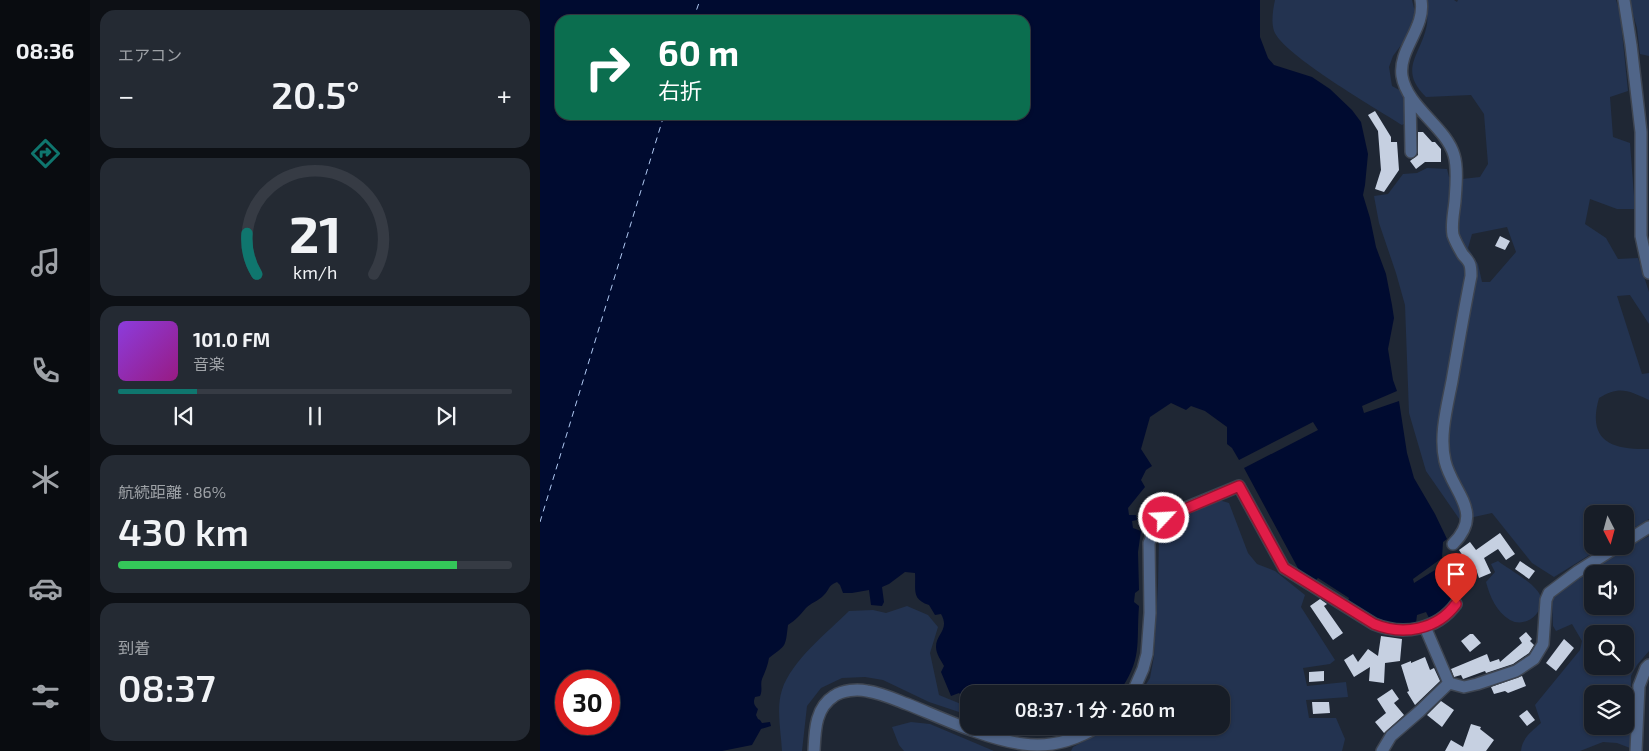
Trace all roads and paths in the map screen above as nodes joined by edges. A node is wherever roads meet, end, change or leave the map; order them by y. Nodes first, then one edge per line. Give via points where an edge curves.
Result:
1 (1421, 0) edge
2 (1624, 0) edge
3 (1410, 94) junction
4 (1411, 152) dead end
5 (1649, 273) edge
6 (1649, 527) edge
7 (1634, 536) edge
8 (1453, 544) dead end
9 (1604, 555) edge
10 (1456, 604) dead end
11 (1425, 627) junction
12 (1649, 665) edge
13 (1448, 683) junction
14 (1136, 685) edge
15 (1083, 735) edge
16 (1062, 747) edge
17 (814, 751) edge
18 (1382, 751) edge
19 (1636, 751) edge

1 - 3 street via 1419,24 1402,70
2 - 5 street via 1641,132 1641,236
3 - 4 street
3 - 8 street via 1444,136 1454,155 1454,235 1471,270 1443,442 1448,470 1466,508 1463,530
6 - 7 street
9 - 13 street via 1549,593 1542,644 1534,659 1516,671 1478,684 1464,687
10 - 11 street via 1439,620
11 - 13 street
11 - 14 street via 1390,630 1374,624 1284,568 1239,486 1171,514 1154,531 1149,543 1147,654
12 - 19 street via 1639,686
13 - 18 street via 1391,736
15 - 16 street
16 - 17 street via 1022,744 985,734 880,694 855,690 834,696 821,711

